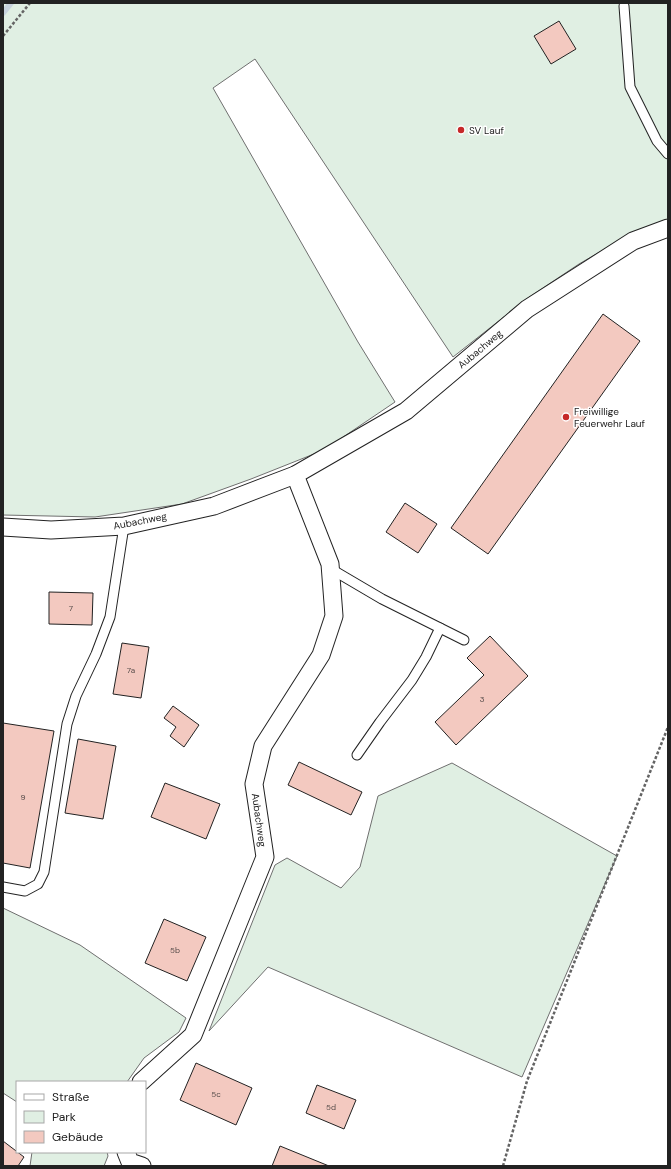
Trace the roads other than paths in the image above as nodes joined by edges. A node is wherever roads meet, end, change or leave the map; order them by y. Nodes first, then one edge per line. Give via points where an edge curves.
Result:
1 (624, 6) dead end
2 (668, 154) edge
3 (668, 228) edge
4 (295, 475) junction
5 (124, 526) junction
6 (3, 527) edge
7 (331, 569) junction
8 (440, 628) junction
9 (464, 640) dead end
10 (357, 755) dead end
11 (3, 887) edge
12 (142, 1081) edge
13 (126, 1153) edge
14 (142, 1166) edge

1 - 2 lane via 630,87 657,141
3 - 4 street, Aubachweg via 633,241 527,309 406,411
4 - 5 street, Aubachweg via 214,506
4 - 7 street, Aubachweg
5 - 6 street, Aubachweg via 51,530
5 - 11 lane via 110,617 76,696 67,724 44,872 38,884 25,891
7 - 8 lane via 382,600
7 - 12 street, Aubachweg via 334,616 321,656 263,746 254,784 265,857 193,1035
8 - 9 lane
8 - 10 lane via 412,680
13 - 14 street via 130,1162

